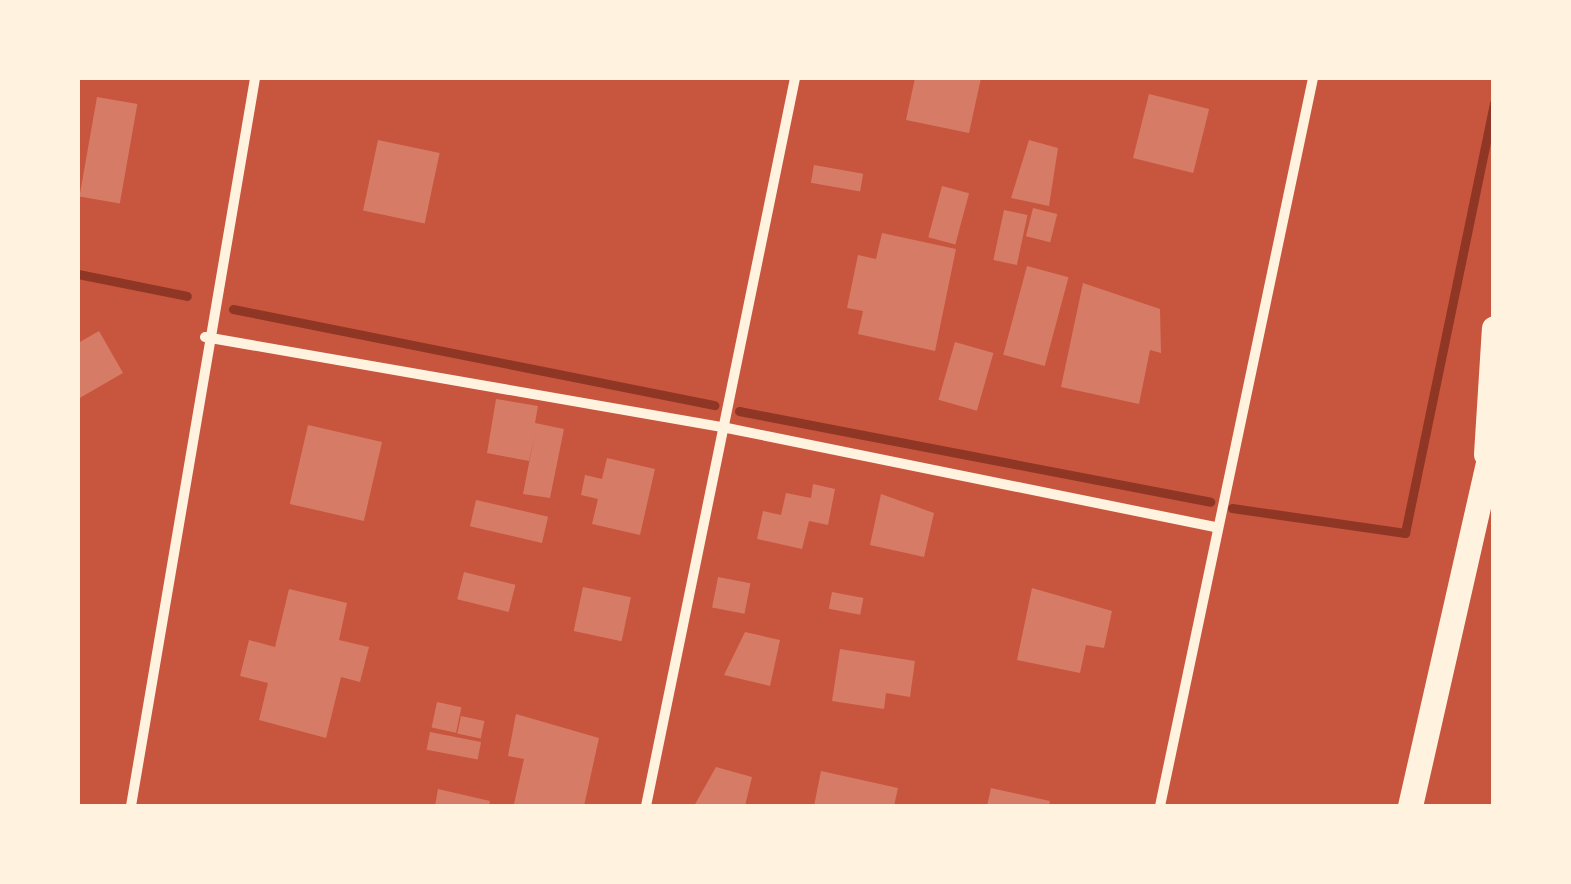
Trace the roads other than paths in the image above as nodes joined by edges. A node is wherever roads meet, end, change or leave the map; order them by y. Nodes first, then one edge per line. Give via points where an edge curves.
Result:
1 (256, 78) edge
2 (796, 78) edge
3 (1313, 78) edge
4 (1494, 328) edge
5 (205, 337) junction
6 (722, 427) junction
7 (1490, 445) edge
8 (1215, 527) junction
9 (131, 806) edge
10 (646, 806) edge
11 (1160, 806) edge
12 (1410, 806) edge

1 - 5 street
2 - 6 street
3 - 8 street
4 - 7 main road
5 - 6 street
5 - 9 street via 158,688
6 - 8 street
6 - 10 street
7 - 12 main road
8 - 11 street

